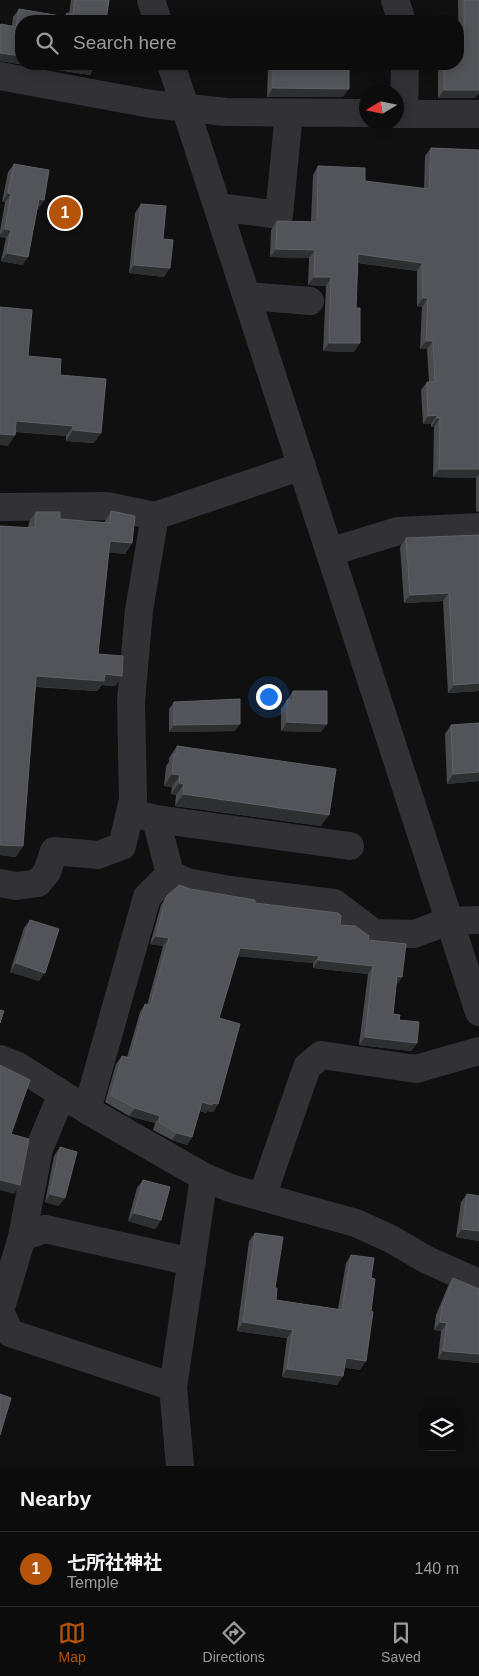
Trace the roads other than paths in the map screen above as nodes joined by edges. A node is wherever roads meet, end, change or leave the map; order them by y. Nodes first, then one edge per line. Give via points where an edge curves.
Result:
1 (151, 0) edge
2 (395, 0) edge
3 (156, 15) edge
4 (400, 15) edge
5 (173, 70) edge
6 (404, 70) edge
7 (0, 76) edge
8 (403, 85) edge
9 (185, 108) junction
10 (289, 113) junction
11 (359, 114) edge
12 (404, 114) edge
13 (479, 114) edge
14 (218, 207) junction
15 (247, 296) junction
16 (310, 301) dead end
17 (302, 466) junction
18 (0, 507) edge
19 (155, 516) junction
20 (479, 526) edge
21 (330, 552) junction
22 (130, 813) junction
23 (156, 819) junction
24 (350, 846) dead end
25 (170, 874) junction
26 (0, 883) edge
27 (479, 920) edge
28 (450, 921) junction
29 (479, 1012) edge
30 (479, 1051) edge
31 (0, 1059) edge
32 (62, 1094) junction
33 (87, 1110) junction
34 (204, 1177) junction
35 (262, 1197) junction
36 (22, 1236) junction
37 (192, 1262) junction
38 (479, 1283) edge
39 (173, 1387) junction
40 (180, 1466) edge

1 - 3 street
2 - 4 street
5 - 9 street
6 - 8 street
7 - 9 street
9 - 10 street
9 - 14 street
10 - 11 street
10 - 14 street via 279,215
12 - 13 street
14 - 15 street
15 - 16 street
15 - 17 street
17 - 19 street
17 - 21 street
18 - 19 street via 107,506
19 - 22 street via 137,632 131,701 133,800
20 - 21 street via 398,531
21 - 28 street
22 - 23 street
22 - 26 street via 122,846 98,855 54,851 47,872 38,883 16,886
23 - 24 street
23 - 25 street
25 - 28 street via 187,882 230,890 334,902 374,933 414,934
25 - 33 street via 147,897
27 - 28 street
28 - 29 street
30 - 35 street via 416,1069 321,1055 307,1066
31 - 32 street via 18,1066
32 - 33 street
32 - 36 street via 40,1149
33 - 34 street
34 - 35 street
34 - 37 street
35 - 38 street via 356,1223
36 - 37 street via 45,1229
36 - 39 street via 0,1311 10,1332
37 - 39 street
39 - 40 street

